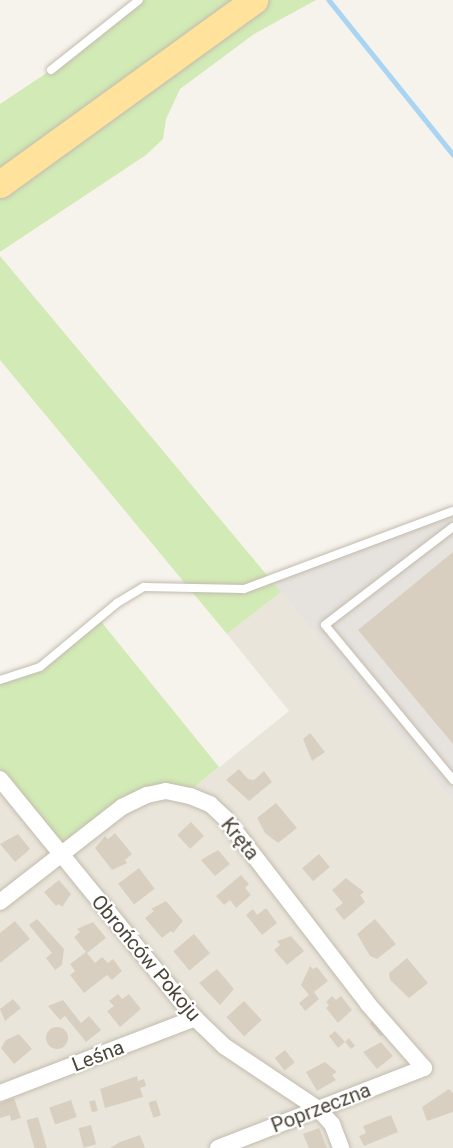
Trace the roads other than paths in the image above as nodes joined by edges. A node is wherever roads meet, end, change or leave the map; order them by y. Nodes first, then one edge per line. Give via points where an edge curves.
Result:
1 (139, 0) edge
2 (254, 0) edge
3 (51, 70) dead end
4 (0, 184) edge
5 (453, 511) edge
6 (453, 527) edge
7 (0, 680) edge
8 (0, 779) edge
9 (453, 780) edge
10 (61, 854) junction
11 (0, 902) edge
12 (195, 1018) junction
13 (423, 1068) joint
14 (0, 1093) edge
15 (318, 1109) junction
16 (218, 1148) edge
17 (341, 1148) edge

1 - 3 lane
2 - 4 main road
5 - 7 lane via 244,589 144,587 117,603 40,667
6 - 9 lane via 325,625
8 - 10 street, Obrońców Pokoju
10 - 11 street, Kręta
10 - 12 street, Obrońców Pokoju
10 - 13 street, Kręta via 122,807 147,795 166,791 210,804
12 - 14 street, Leśna
12 - 15 street, Obrońców Pokoju via 224,1046
13 - 15 street, Poprzeczna
15 - 16 street, Poprzeczna
15 - 17 street via 332,1124

